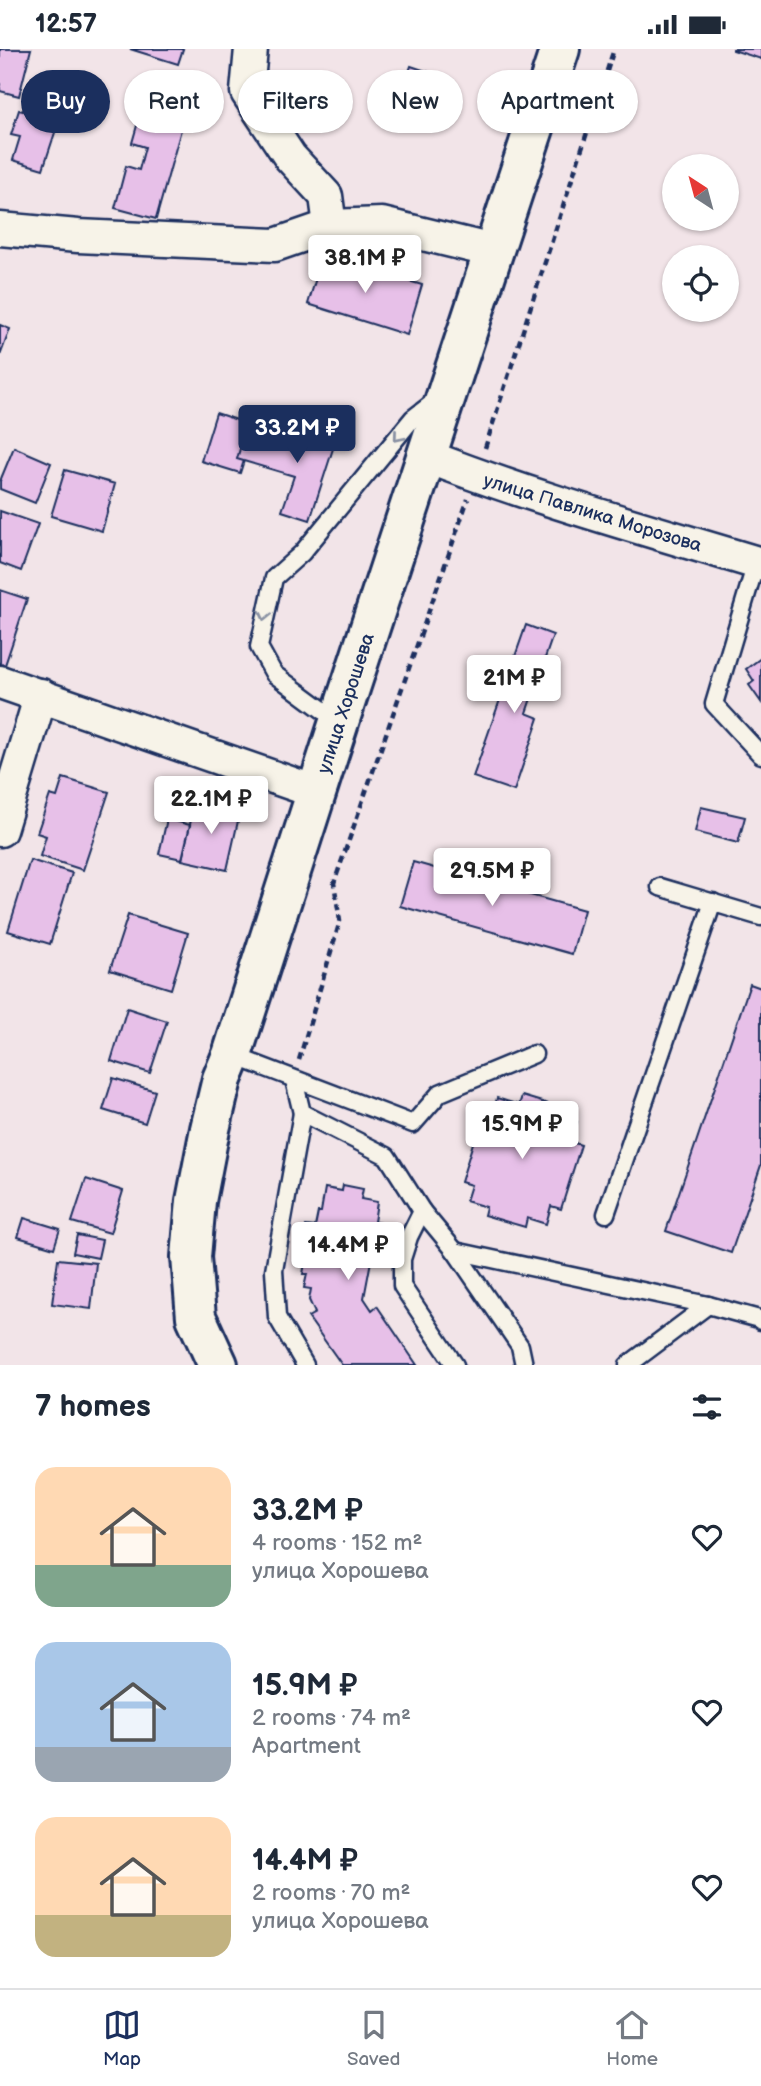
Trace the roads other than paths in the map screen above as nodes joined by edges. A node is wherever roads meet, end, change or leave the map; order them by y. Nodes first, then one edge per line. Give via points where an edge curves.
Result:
1 (251, 49) edge
2 (560, 49) edge
3 (4, 222) edge
4 (330, 226) junction
5 (493, 251) junction
6 (448, 391) junction
7 (426, 456) junction
8 (759, 563) edge
9 (0, 682) edge
10 (41, 695) junction
11 (339, 722) junction
12 (761, 755) edge
13 (316, 792) junction
14 (0, 830) edge
15 (660, 887) dead end
16 (713, 902) junction
17 (761, 917) edge
18 (534, 1054) dead end
19 (232, 1055) junction
20 (293, 1080) junction
21 (302, 1113) junction
22 (422, 1211) junction
23 (606, 1214) dead end
24 (455, 1251) junction
25 (708, 1305) junction
26 (761, 1321) edge
27 (218, 1365) edge
28 (305, 1365) edge
29 (455, 1365) edge
30 (524, 1365) edge
31 (628, 1365) edge

1 - 4 street via 247,92 290,157 327,196
2 - 5 main road, улица Хорошева
3 - 4 street via 78,236 275,245
4 - 5 street via 382,224
5 - 6 main road, улица Хорошева
6 - 7 main road, улица Хорошева
6 -> 11 lane via 413,418 302,553 274,578 259,647 274,674
7 - 8 street, улица Павлика Морозова via 547,499
7 - 11 main road, улица Хорошева
8 - 12 lane via 714,705
9 - 10 street
10 - 13 street
10 - 14 street
11 - 13 main road, улица Хорошева
13 - 19 main road, улица Хорошева
15 - 16 lane
16 - 17 lane
16 - 23 lane
18 - 20 lane via 440,1093 413,1124
19 - 20 lane
19 - 27 main road, улица Хорошева via 210,1129 191,1258 196,1317
20 - 21 lane
21 - 22 lane via 387,1156
21 - 28 lane via 274,1270 277,1317
22 - 24 lane
22 - 29 lane via 402,1259 402,1286
24 - 25 lane
24 - 30 lane via 520,1346
25 - 26 lane
25 - 31 lane

